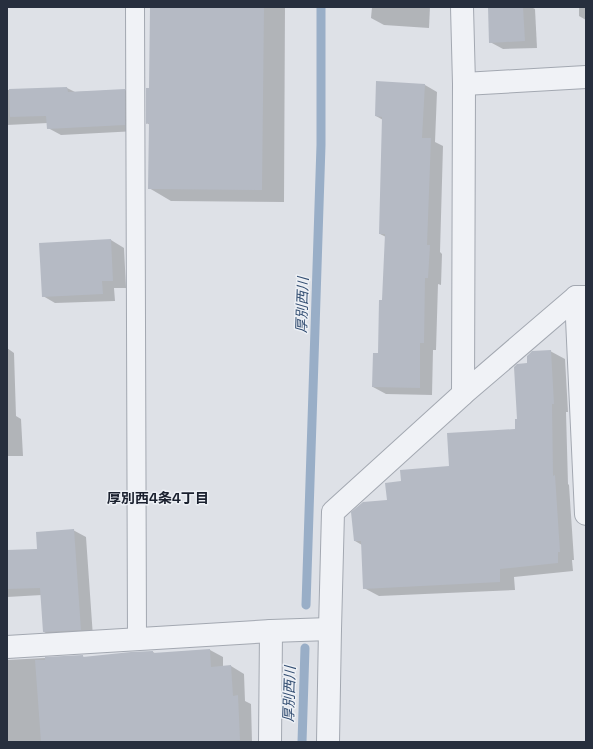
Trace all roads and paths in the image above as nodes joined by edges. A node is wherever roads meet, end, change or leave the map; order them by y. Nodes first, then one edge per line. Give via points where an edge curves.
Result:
1 (135, 7) edge
2 (462, 7) edge
3 (586, 76) edge
4 (464, 84) junction
5 (581, 297) edge
6 (463, 394) junction
7 (586, 514) edge
8 (330, 629) junction
9 (271, 631) junction
10 (137, 639) junction
11 (7, 647) edge
12 (270, 742) edge
13 (328, 742) edge

1 - 10 lane
2 - 4 street
3 - 4 street
4 - 6 street
5 - 6 street
5 - 7 street
6 - 8 street via 333,512
8 - 9 street
8 - 13 street
9 - 10 street
9 - 12 street
10 - 11 street

